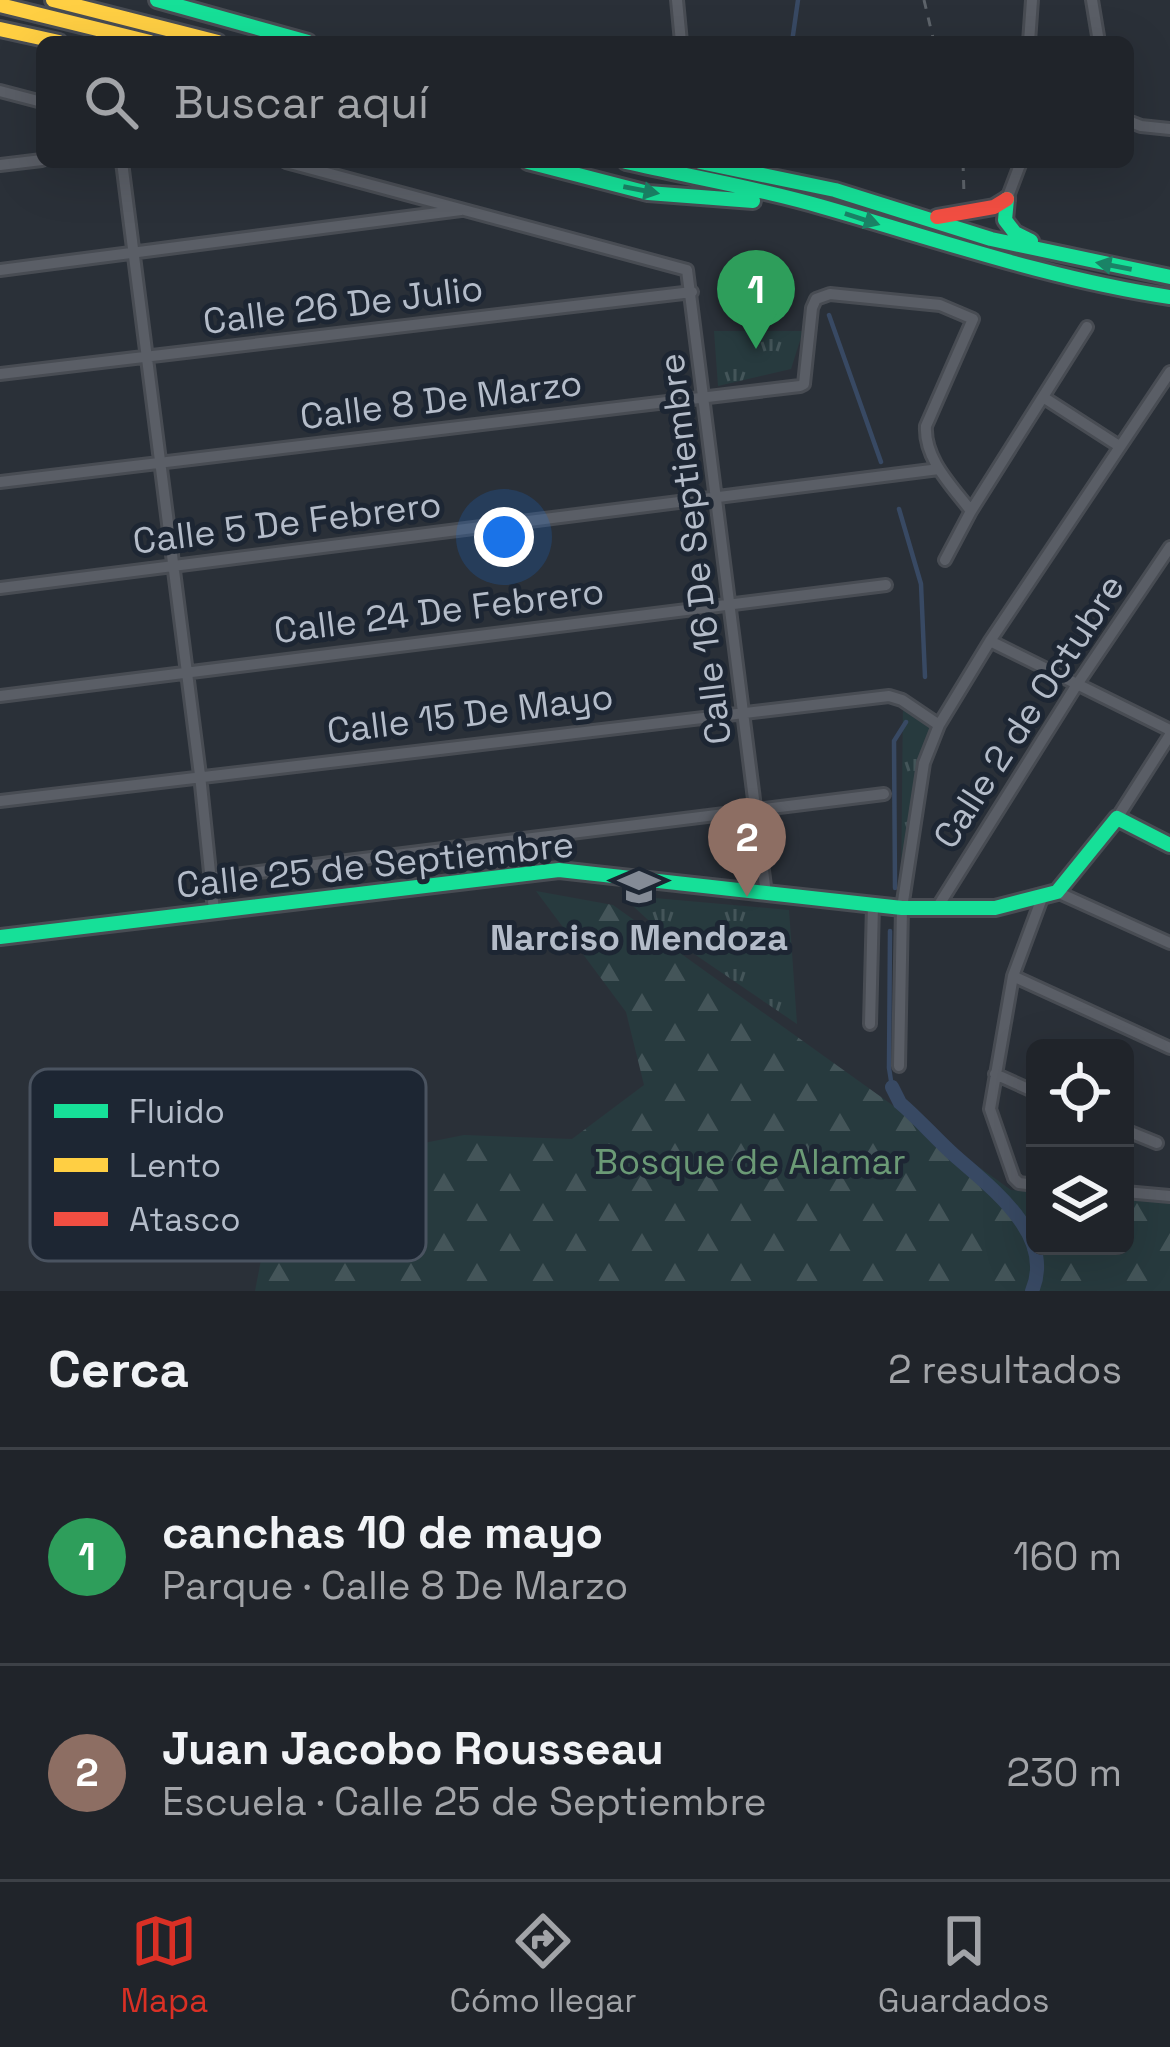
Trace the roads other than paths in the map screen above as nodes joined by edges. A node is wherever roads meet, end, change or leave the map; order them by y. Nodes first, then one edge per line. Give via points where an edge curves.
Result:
1 (53, 0) edge
2 (157, 0) edge
3 (677, 0) edge
4 (1032, 0) edge
5 (1092, 0) edge
6 (0, 4) edge
7 (0, 29) edge
8 (126, 36) edge
9 (194, 36) edge
10 (286, 36) edge
11 (680, 36) edge
12 (1029, 36) edge
13 (1098, 36) edge
14 (36, 37) edge
15 (0, 91) edge
16 (36, 100) edge
17 (1134, 123) edge
18 (1170, 128) edge
19 (36, 161) edge
20 (0, 165) edge
21 (123, 168) edge
22 (309, 168) edge
23 (551, 168) edge
24 (653, 168) edge
25 (729, 168) edge
26 (771, 168) edge
27 (1019, 168) edge
28 (835, 190) junction
29 (1007, 200) junction
30 (821, 206) junction
31 (466, 209) junction
32 (922, 218) junction
33 (135, 254) junction
34 (1059, 255) junction
35 (0, 270) edge
36 (1170, 278) edge
37 (692, 292) junction
38 (1170, 297) edge
39 (1087, 327) dead end
40 (148, 357) junction
41 (1170, 372) edge
42 (0, 374) edge
43 (706, 397) junction
44 (1043, 397) junction
45 (1119, 446) junction
46 (160, 463) junction
47 (939, 469) junction
48 (0, 482) edge
49 (718, 499) junction
50 (970, 511) junction
51 (1170, 548) edge
52 (945, 560) dead end
53 (175, 567) junction
54 (886, 585) dead end
55 (0, 588) edge
56 (730, 603) junction
57 (990, 641) junction
58 (187, 672) junction
59 (1076, 686) junction
60 (0, 696) edge
61 (744, 710) junction
62 (939, 725) junction
63 (1170, 732) edge
64 (200, 775) junction
65 (884, 794) dead end
66 (0, 801) edge
67 (756, 812) junction
68 (1117, 818) junction
69 (1170, 844) edge
70 (211, 878) junction
71 (766, 894) junction
72 (1049, 895) junction
73 (873, 904) junction
74 (902, 908) junction
75 (937, 908) junction
76 (214, 910) junction
77 (0, 938) edge
78 (1170, 943) edge
79 (1013, 976) junction
80 (870, 1024) dead end
81 (1170, 1048) edge
82 (899, 1066) dead end
83 (995, 1074) junction
84 (1026, 1088) edge
85 (1134, 1133) edge
86 (1157, 1142) dead end
87 (1026, 1184) edge
88 (1134, 1193) edge
89 (1170, 1196) edge

1 - 9 main road
2 - 10 main road
3 - 11 street
4 - 12 street
5 - 13 street
6 - 8 main road
7 - 14 main road
15 - 16 street
17 - 18 street
19 - 20 street
21 - 33 street
22 - 31 street
23 -> 30 main road via 648,193
24 - 30 main road
25 - 28 main road
26 - 28 main road
27 - 29 street
28 - 32 main road
29 - 32 main road
29 - 34 main road via 1005,220 1015,232
30 -> 38 main road via 959,250
31 - 33 street
31 - 37 street, Calle 16 De Septiembre via 687,269
32 - 34 main road
33 - 35 street
33 - 40 street
36 -> 34 main road
37 - 40 street, Calle 26 De Julio
37 - 43 street, Calle 16 De Septiembre
39 - 44 street
40 - 42 street, Calle 26 De Julio
40 - 46 street
41 - 45 street
43 - 46 street, Calle 8 De Marzo
43 - 47 street, Calle 8 De Marzo via 803,384 816,299 940,305 974,320 925,436
43 - 49 street, Calle 16 De Septiembre
44 - 45 street
44 - 50 street
45 - 57 street
46 - 48 street, Calle 8 De Marzo
46 - 53 street
47 - 49 street, Calle 5 De Febrero
47 - 50 street
49 - 53 street, Calle 5 De Febrero
49 - 56 street, Calle 16 De Septiembre
50 - 52 street
51 - 59 street, Calle 2 de Octubre
53 - 55 street, Calle 5 De Febrero
53 - 58 street
54 - 56 street, Calle 24 De Febrero
56 - 58 street, Calle 24 De Febrero
56 - 61 street, Calle 16 De Septiembre
57 - 59 street
57 - 62 street
58 - 60 street, Calle 24 De Febrero
58 - 64 street
59 - 63 street
59 - 75 street, Calle 2 de Octubre
61 - 62 street, Calle 15 De Mayo via 889,696
61 - 64 street, Calle 15 De Mayo
61 - 67 street, Calle 16 De Septiembre
62 - 74 street via 924,763
63 - 68 street
64 - 66 street, Calle 15 De Mayo
64 - 70 street
65 - 67 street, Calle 25 de Septiembre
67 - 70 street, Calle 25 de Septiembre
67 - 71 street, Calle 16 De Septiembre
68 - 69 main road
68 - 72 main road
70 - 76 street
71 - 73 main road, Calle 25 de Septiembre
71 - 76 main road, Calle 25 de Septiembre via 560,870
72 - 75 main road, Calle 25 de Septiembre via 994,908
72 - 78 street
72 - 79 street
73 - 74 main road, Calle 25 de Septiembre
73 - 80 street
74 - 75 main road, Calle 25 de Septiembre
74 - 82 street
76 - 77 main road, Calle 25 de Septiembre
79 - 81 street
79 - 83 street
83 - 84 street
83 - 87 street via 992,1120 1014,1178
85 - 86 street
88 - 89 street

